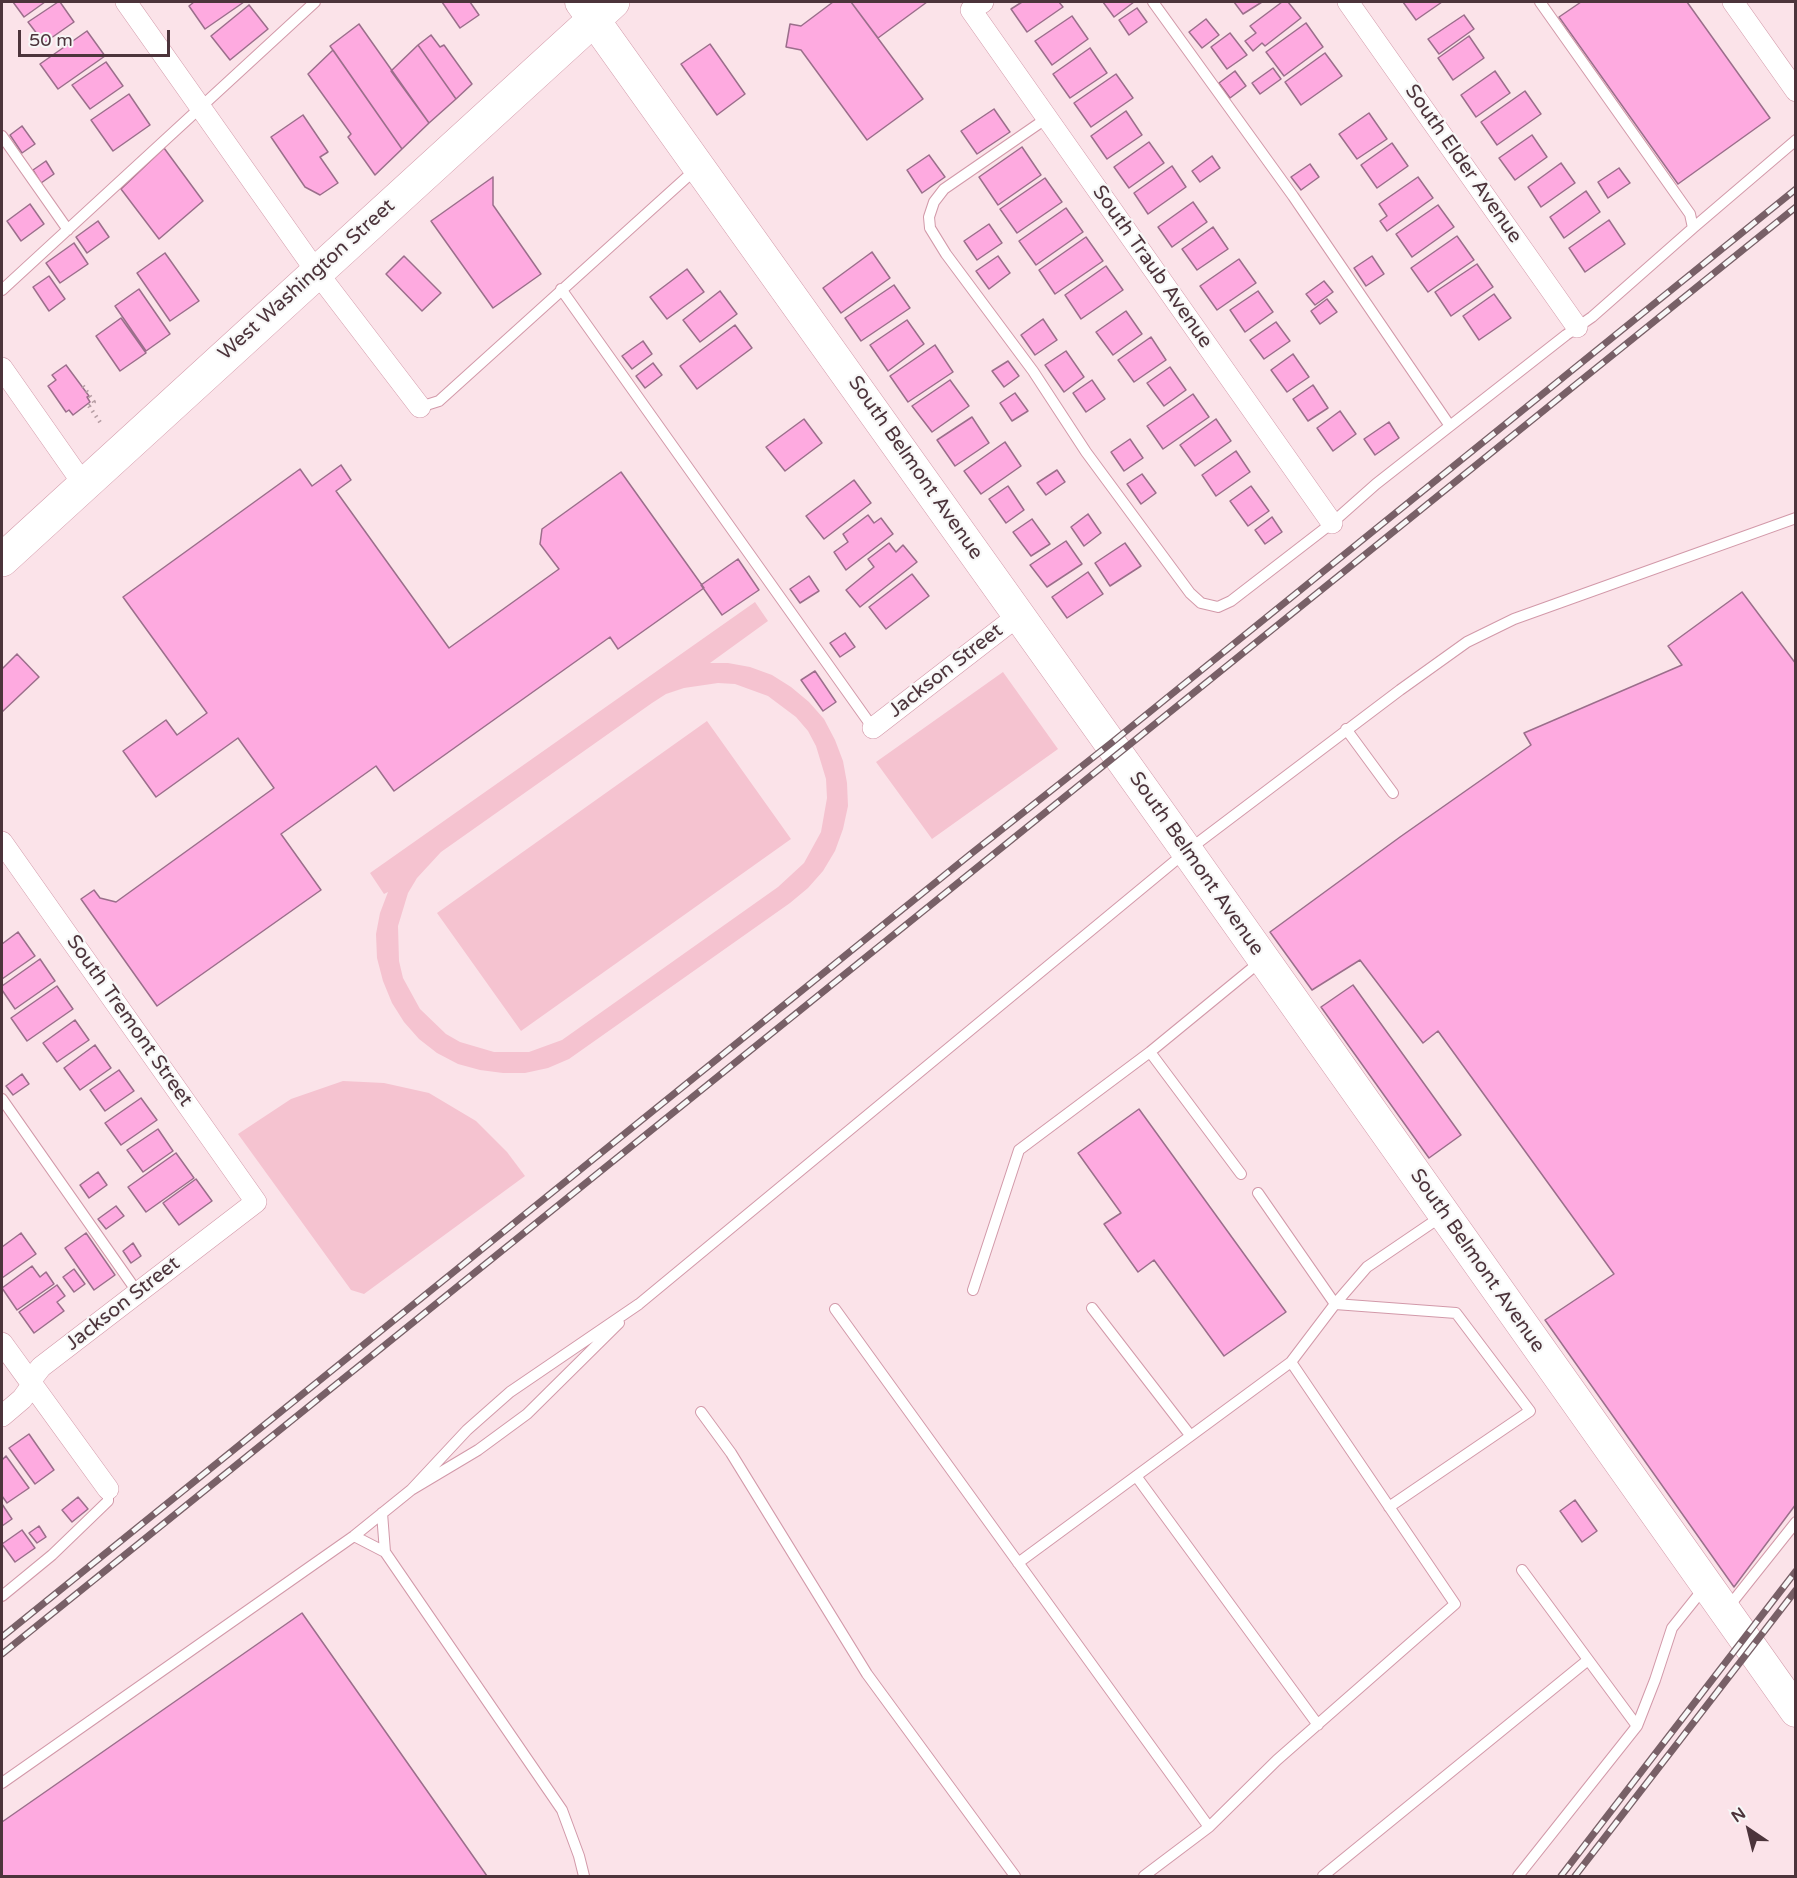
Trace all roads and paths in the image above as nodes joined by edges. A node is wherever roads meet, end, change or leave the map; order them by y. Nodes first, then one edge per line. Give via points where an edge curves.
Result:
1 (126, 2) edge
2 (315, 2) edge
3 (1153, 2) edge
4 (1348, 2) edge
5 (1540, 2) edge
6 (1733, 2) edge
7 (977, 6) edge
8 (596, 8) edge
9 (1796, 91) edge
10 (201, 108) junction
11 (1047, 118) junction
12 (2, 136) edge
13 (1796, 140) edge
14 (699, 166) junction
15 (1693, 228) junction
16 (68, 230) junction
17 (316, 271) junction
18 (561, 289) junction
19 (2, 290) edge
20 (1577, 327) junction
21 (2, 368) edge
22 (83, 386) dead end
23 (420, 407) joint
24 (102, 425) dead end
25 (1450, 426) junction
26 (84, 485) junction
27 (1796, 518) edge
28 (1332, 523) junction
29 (2, 560) edge
30 (1019, 615) junction
31 (873, 728) joint
32 (1346, 729) junction
33 (1393, 793) dead end
34 (2, 842) edge
35 (1187, 850) junction
36 (1264, 959) junction
37 (1150, 1052) junction
38 (2, 1100) edge
39 (1241, 1174) dead end
40 (1258, 1193) dead end
41 (256, 1202) joint
42 (1444, 1214) junction
43 (974, 1290) dead end
44 (138, 1293) junction
45 (639, 1304) junction
46 (1335, 1304) junction
47 (1092, 1308) dead end
48 (835, 1309) dead end
49 (2, 1343) edge
50 (1291, 1362) junction
51 (31, 1384) junction
52 (702, 1412) dead end
53 (2, 1416) edge
54 (1190, 1436) junction
55 (1136, 1476) junction
56 (108, 1489) joint
57 (411, 1490) junction
58 (1389, 1506) junction
59 (382, 1513) junction
60 (1796, 1522) edge
61 (354, 1536) junction
62 (385, 1552) junction
63 (1018, 1563) junction
64 (1522, 1570) dead end
65 (2, 1596) edge
66 (1715, 1597) junction
67 (1588, 1660) junction
68 (1796, 1711) edge
69 (1318, 1725) junction
70 (1637, 1726) junction
71 (2, 1783) edge
72 (1209, 1827) junction
73 (584, 1876) edge
74 (1015, 1876) edge
75 (1144, 1876) edge
76 (1323, 1876) edge
77 (1518, 1876) edge

1 - 10 street
2 - 10 lane
3 - 25 lane via 1293,196
4 - 20 street, South Elder Avenue
5 - 15 lane via 1690,214
6 - 9 street
7 - 11 street, South Traub Avenue
8 - 14 main road, South Belmont Avenue
8 - 17 main road, West Washington Street
10 - 16 lane
10 - 17 street
11 - 28 street, South Traub Avenue
11 - 28 lane via 944,189 934,202 930,228 946,254 1033,371 1086,452 1201,603 1218,607 1231,601
12 - 16 lane
13 - 15 lane
14 - 18 lane
14 - 30 main road, South Belmont Avenue
15 - 20 lane
16 - 19 lane
17 - 23 street
17 - 26 main road, West Washington Street
18 - 23 lane via 439,400
18 - 31 lane
20 - 25 lane
21 - 26 street
22 - 24 path via 94,402 88,405
25 - 28 lane
26 - 29 main road, West Washington Street
27 - 32 lane via 1514,619 1467,642
30 - 31 street, Jackson Street
30 - 35 main road, South Belmont Avenue
32 - 33 lane
32 - 35 lane
34 - 41 street, South Tremont Street
35 - 36 main road, South Belmont Avenue
35 - 45 lane
36 - 37 lane
36 - 42 main road, South Belmont Avenue
37 - 39 lane
37 - 43 lane via 1019,1150
38 - 44 lane
40 - 46 lane
41 - 44 street, Jackson Street
42 - 46 lane via 1367,1268
42 - 66 main road, South Belmont Avenue
44 - 51 street, Jackson Street via 41,1367
45 - 57 lane via 510,1392 467,1430
45 - 57 lane via 526,1414 478,1450
46 - 50 lane
46 - 58 lane via 1456,1312 1530,1411
47 - 54 lane
48 - 63 lane
49 - 51 street
50 - 54 lane
50 - 58 lane
51 - 53 street, Jackson Street via 19,1403
51 - 56 street
52 - 74 lane via 867,1674
54 - 55 lane
55 - 63 lane
55 - 69 lane
56 - 65 lane via 108,1501
57 - 59 lane
58 - 69 lane via 1455,1604
59 - 61 lane
59 - 62 lane
60 - 66 lane via 1734,1600
61 - 62 lane
61 - 71 lane
62 - 73 lane via 562,1810
63 - 72 lane
64 - 67 lane
66 - 68 main road, South Belmont Avenue
66 - 70 lane via 1671,1628
67 - 70 lane
67 - 76 lane
69 - 72 lane
70 - 77 lane
72 - 75 lane

